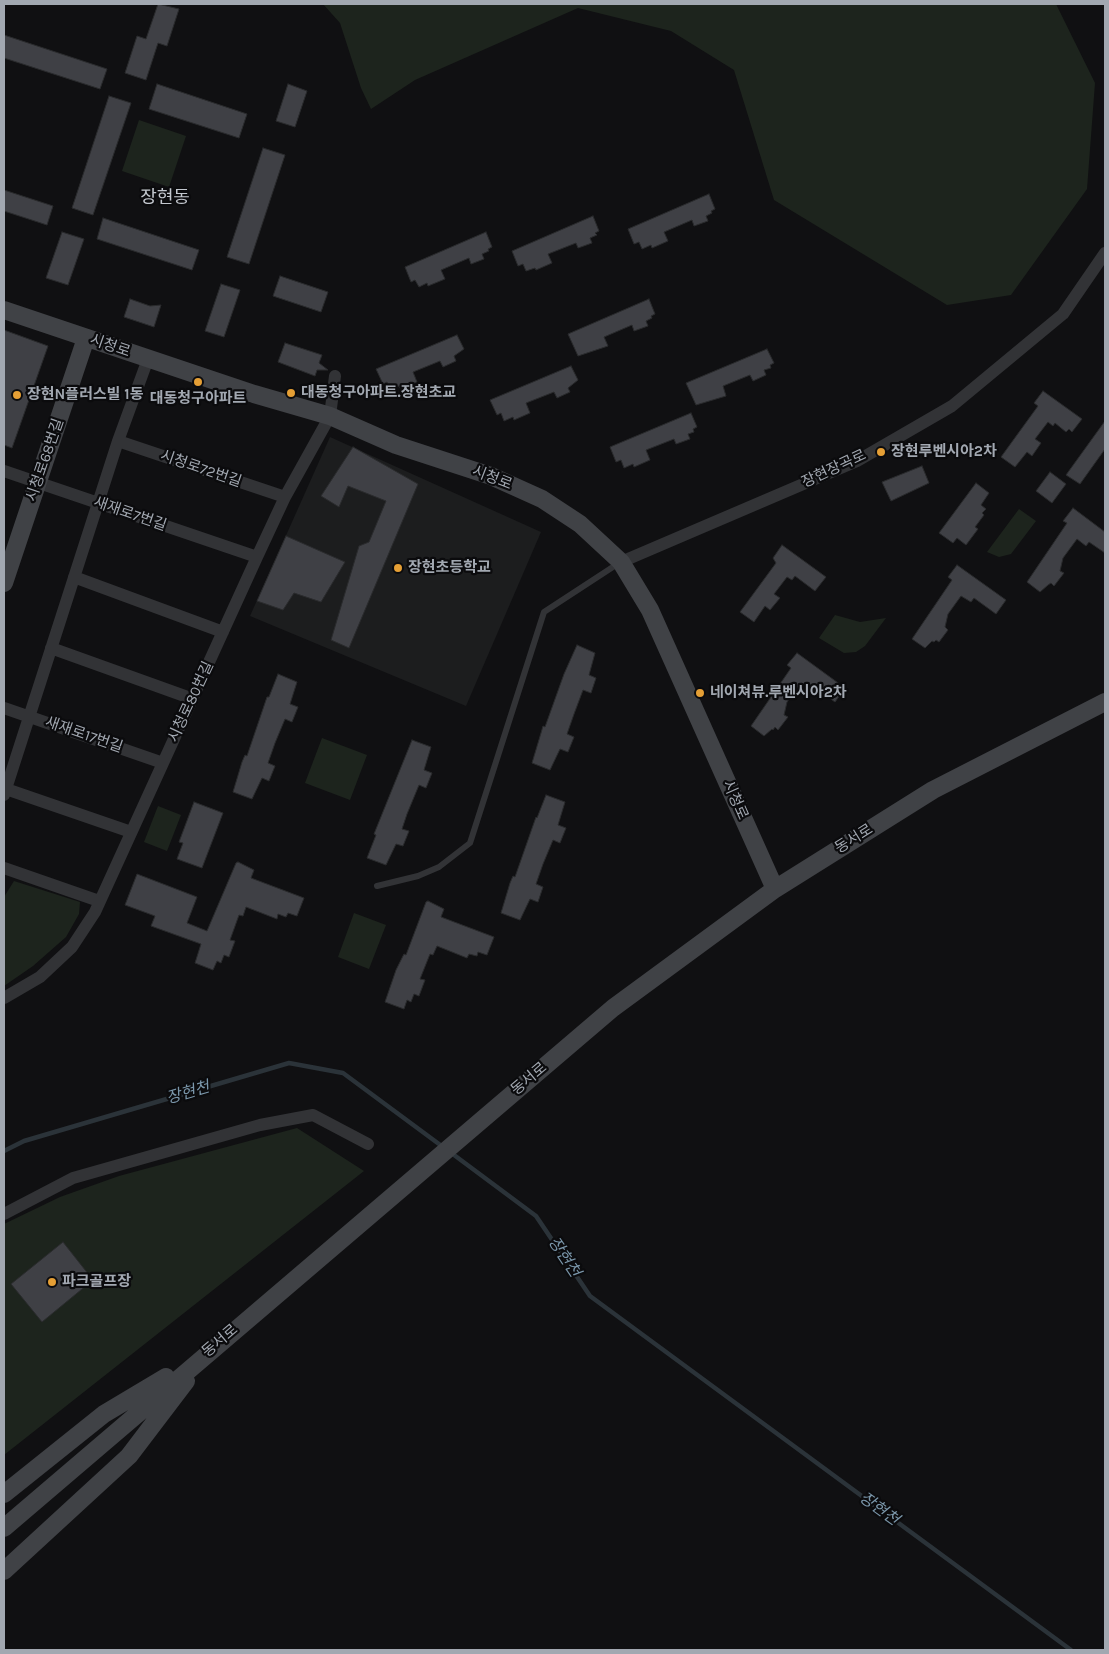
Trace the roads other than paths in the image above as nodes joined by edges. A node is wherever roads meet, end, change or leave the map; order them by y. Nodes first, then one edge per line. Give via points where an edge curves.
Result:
1 (1105, 253) edge
2 (4, 310) edge
3 (86, 338) junction
4 (148, 359) junction
5 (335, 376) dead end
6 (330, 416) junction
7 (118, 441) junction
8 (4, 471) edge
9 (38, 482) junction
10 (285, 497) junction
11 (97, 503) junction
12 (256, 557) junction
13 (621, 562) junction
14 (74, 576) junction
15 (4, 582) edge
16 (223, 632) junction
17 (51, 648) junction
18 (193, 698) junction
19 (1105, 702) edge
20 (4, 708) edge
21 (29, 716) junction
22 (163, 763) junction
23 (5, 792) edge
24 (131, 832) junction
25 (4, 868) edge
26 (377, 886) dead end
27 (775, 889) junction
28 (99, 901) junction
29 (4, 998) edge
30 (368, 1144) dead end
31 (4, 1214) edge
32 (207, 1352) junction
33 (4, 1494) edge
34 (4, 1528) edge
35 (4, 1571) edge

1 - 13 street, 장현장곡로 via 1063,314 952,406 856,461
2 - 3 main road, 시청로
3 - 4 main road, 시청로
3 - 9 main road, 시청로68번길
4 - 6 main road, 시청로
4 - 7 street
5 - 6 street, 시청로80번길
6 - 10 street, 시청로80번길
6 - 13 main road, 시청로 via 396,445 491,476 542,499 580,524
7 - 10 street, 시청로72번길
7 - 11 street
8 - 9 street, 새재로7번길
9 - 11 street, 새재로7번길
9 - 15 main road, 시청로68번길
10 - 12 street, 시청로80번길
11 - 12 street, 새재로7번길
11 - 14 street
12 - 16 street, 시청로80번길
13 - 26 lane via 544,612 470,843 440,867
13 - 27 main road, 시청로 via 650,610
14 - 16 street
14 - 17 street
16 - 18 street, 시청로80번길
17 - 18 street
17 - 21 street
18 - 22 street, 시청로80번길
19 - 27 main road, 동서로 via 933,790
20 - 21 street, 새재로17번길
21 - 22 street, 새재로17번길
21 - 23 street
22 - 24 street, 시청로80번길
23 - 24 street
24 - 28 street, 시청로80번길
25 - 28 street
27 - 32 main road, 동서로 via 613,1008
28 - 29 street, 시청로80번길 via 72,947 40,977
30 - 31 street via 313,1115 260,1125 73,1178
32 - 33 main road via 104,1414
32 - 34 main road, 동서로
32 - 35 main road via 129,1456

